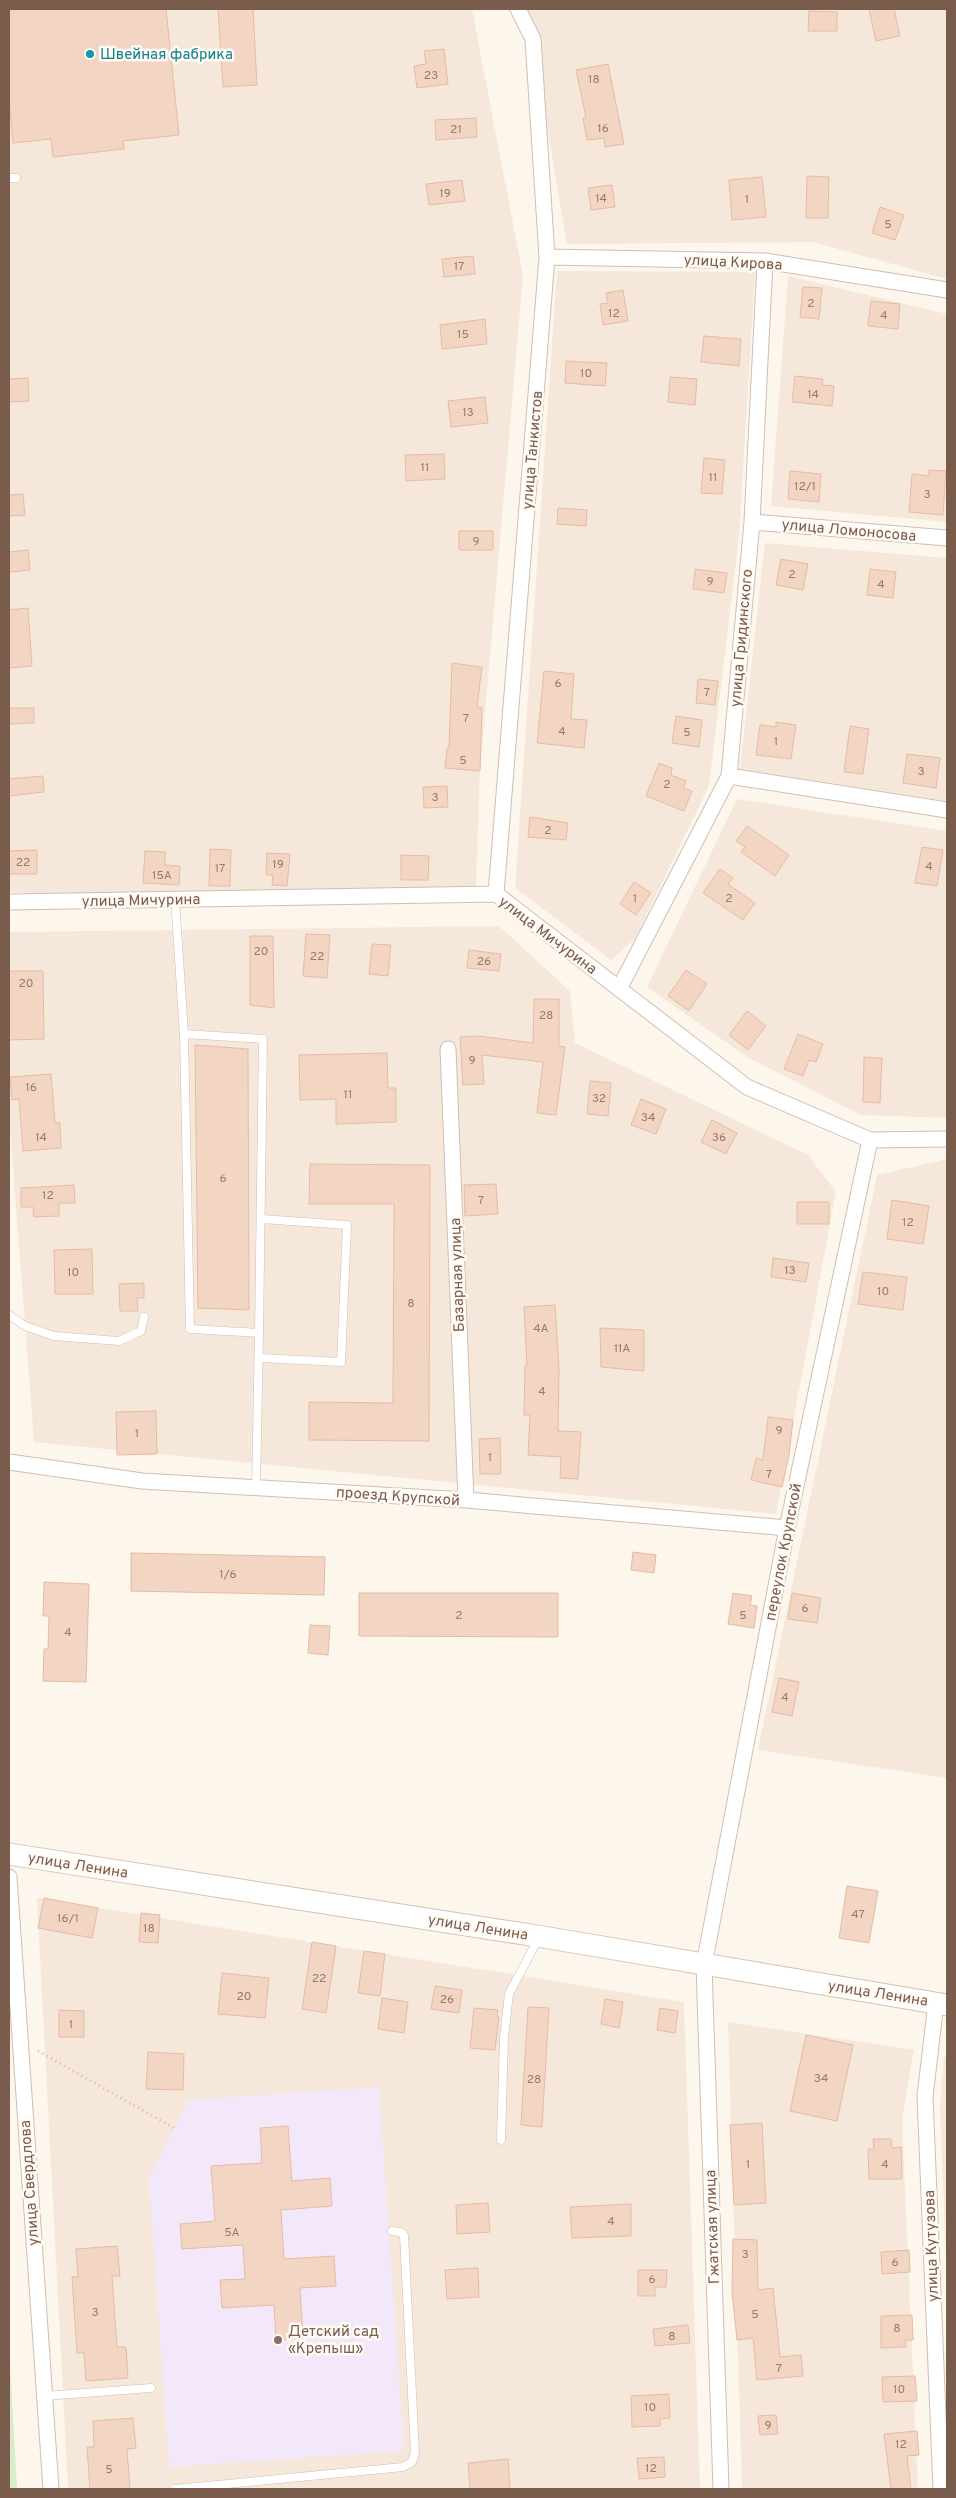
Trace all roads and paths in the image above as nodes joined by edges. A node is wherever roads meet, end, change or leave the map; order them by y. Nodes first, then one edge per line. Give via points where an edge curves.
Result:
1 (518, 9) edge
2 (547, 258) junction
3 (765, 260) junction
4 (947, 290) edge
5 (752, 522) junction
6 (947, 538) edge
7 (728, 776) junction
8 (947, 810) edge
9 (496, 894) junction
10 (175, 899) junction
11 (9, 902) edge
12 (619, 989) junction
13 (184, 1034) junction
14 (448, 1050) dead end
15 (947, 1139) edge
16 (870, 1140) junction
17 (261, 1219) junction
18 (9, 1315) edge
19 (144, 1317) dead end
20 (259, 1333) junction
21 (259, 1358) junction
22 (9, 1462) edge
23 (256, 1487) junction
24 (466, 1500) junction
25 (787, 1528) junction
26 (9, 1854) edge
27 (9, 1877) edge
28 (537, 1936) junction
29 (704, 1964) junction
30 (942, 2004) edge
31 (19, 2040) junction
32 (174, 2128) dead end
33 (501, 2140) dead end
34 (392, 2231) dead end
35 (151, 2388) dead end
36 (44, 2396) junction
37 (51, 2489) edge
38 (175, 2489) edge
39 (721, 2489) edge
40 (941, 2489) edge

1 - 2 street, улица Танкистов via 533,39
2 - 3 street, улица Кирова
2 - 9 street, улица Танкистов
3 - 4 street, улица Кирова
3 - 5 street, улица Гридинского
5 - 6 street, улица Ломоносова
5 - 7 street, улица Гридинского
7 - 8 street
7 - 12 street, улица Гридинского
9 - 10 street, улица Мичурина
9 - 12 street, улица Мичурина
10 - 11 street, улица Мичурина
10 - 13 lane
12 - 16 street, улица Мичурина via 747,1087
13 - 17 lane via 263,1039
13 - 20 lane via 190,1329
14 - 24 street, Базарная улица
15 - 16 street, улица Мичурина
16 - 25 street, переулок Крупской
17 - 20 lane
17 - 21 lane via 347,1225 341,1362
18 - 19 lane via 25,1326 54,1336 119,1341 141,1331
20 - 21 lane
21 - 23 lane
22 - 23 street, проезд Крупской via 142,1480
23 - 24 street, проезд Крупской
24 - 25 street, проезд Крупской
25 - 29 street, переулок Крупской
26 - 28 main road, улица Ленина
27 - 31 street, улица Свердлова
28 - 29 main road, улица Ленина
28 - 33 lane via 509,1994 504,2038
29 - 30 main road, улица Ленина
29 - 39 street, Гжатская улица
30 - 40 street, улица Кутузова via 925,2096
31 - 32 path
31 - 36 street, улица Свердлова
34 - 38 lane via 401,2232 404,2240 415,2453 412,2462 403,2467
35 - 36 lane
36 - 37 street, улица Свердлова

